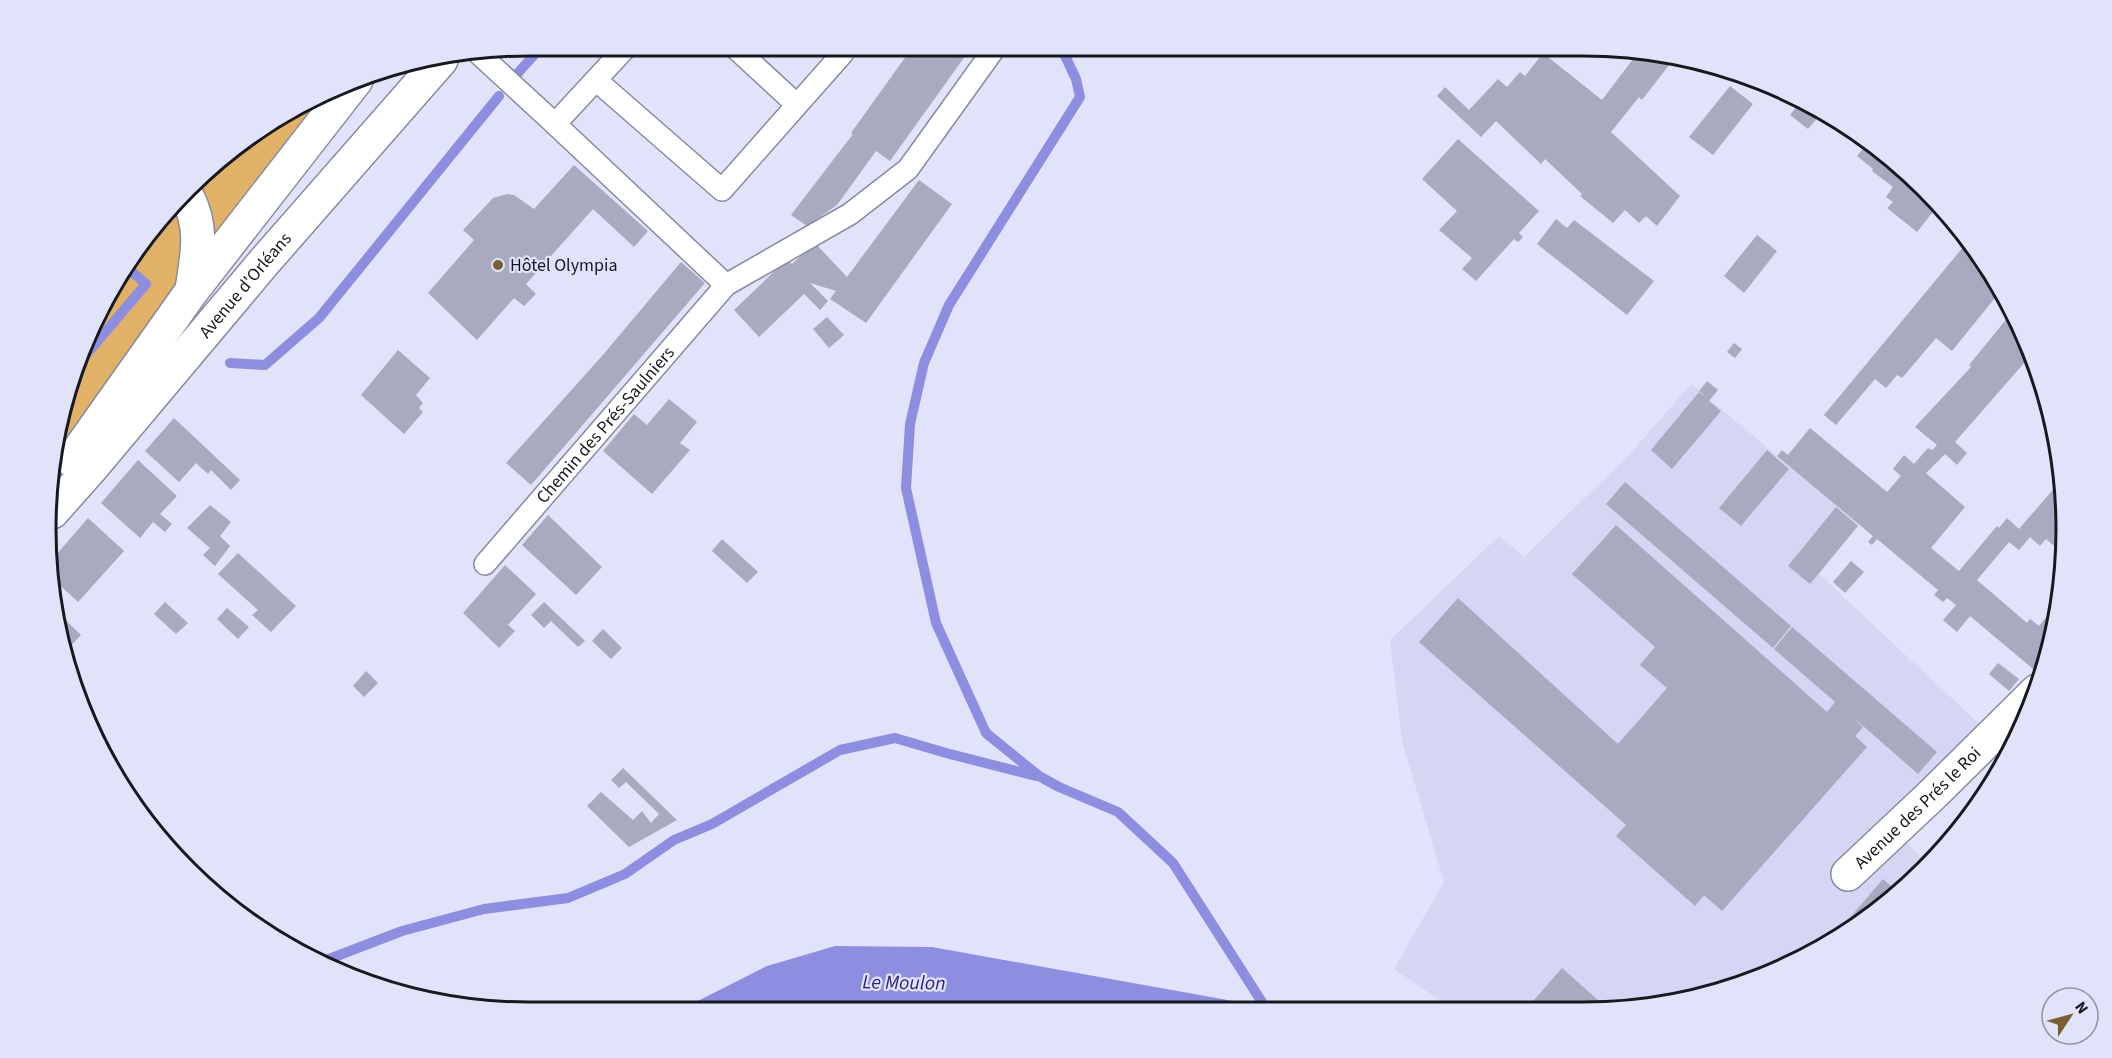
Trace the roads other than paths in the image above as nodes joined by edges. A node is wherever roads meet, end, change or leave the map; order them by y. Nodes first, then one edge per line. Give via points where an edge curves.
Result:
1 (619, 56) edge
2 (744, 56) edge
3 (840, 56) edge
4 (989, 56) edge
5 (484, 58) edge
6 (437, 65) edge
7 (597, 81) junction
8 (346, 93) edge
9 (796, 104) junction
10 (555, 124) junction
11 (189, 200) edge
12 (726, 285) junction
13 (192, 292) junction
14 (59, 478) edge
15 (57, 507) edge
16 (485, 564) dead end
17 (2021, 707) edge
18 (1848, 874) dead end

1 - 7 lane
2 - 9 lane
3 - 9 lane
4 - 12 lane, Chemin des Prés-Saulniers via 908,169 850,214
5 - 10 lane
6 - 15 main road, Avenue d'Orléans
7 - 9 lane via 722,190
7 - 10 lane
8 - 13 main road, Avenue d'Orléans
10 - 12 lane
11 - 13 main road via 200,240
12 - 16 lane, Chemin des Prés-Saulniers
13 - 14 main road, Avenue d'Orléans
17 - 18 main road, Avenue des Prés le Roi

